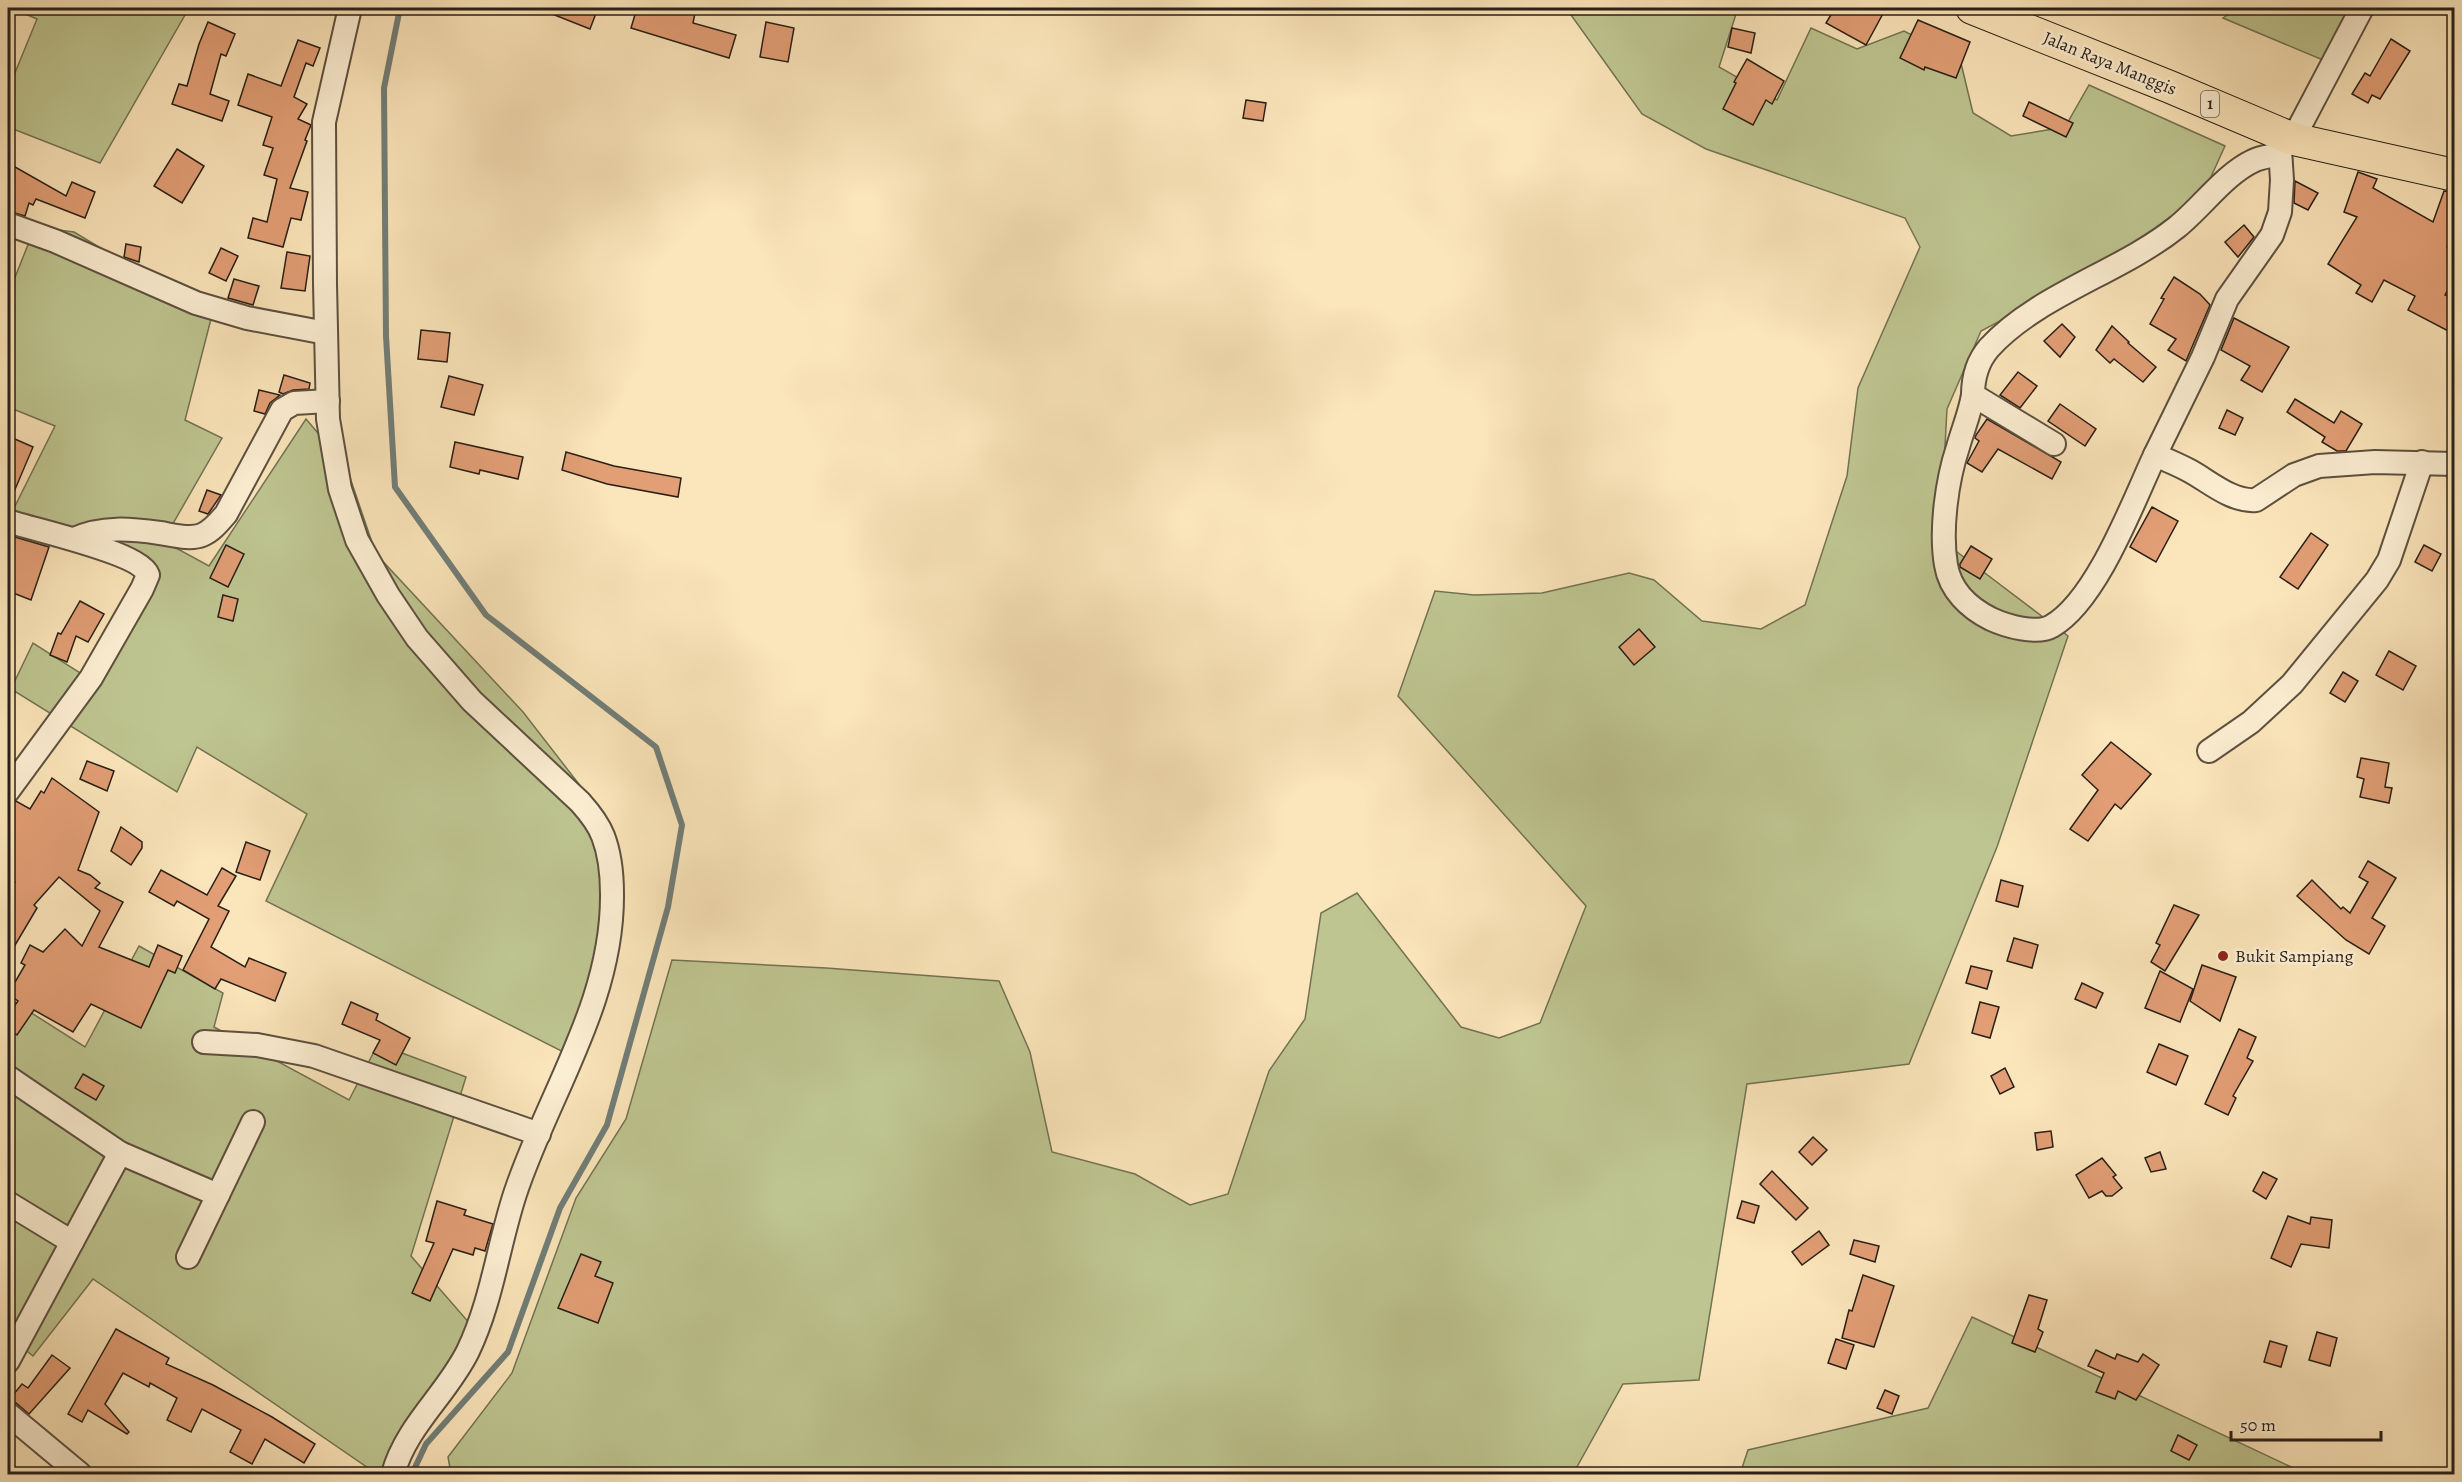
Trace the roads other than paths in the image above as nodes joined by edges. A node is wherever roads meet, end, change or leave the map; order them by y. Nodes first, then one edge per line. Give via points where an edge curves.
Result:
1 (350, 8) edge
2 (1972, 8) edge
3 (2362, 8) edge
4 (2284, 143) junction
5 (2454, 174) edge
6 (8, 224) edge
7 (326, 333) junction
8 (1973, 395) junction
9 (328, 401) junction
10 (2054, 444) dead end
11 (2155, 455) junction
12 (2422, 462) junction
13 (2454, 464) edge
14 (8, 521) edge
15 (74, 539) junction
16 (2209, 751) dead end
17 (8, 791) edge
18 (204, 1042) dead end
19 (8, 1077) edge
20 (253, 1122) dead end
21 (539, 1134) junction
22 (120, 1153) junction
23 (218, 1195) junction
24 (8, 1203) edge
25 (72, 1242) junction
26 (188, 1257) dead end
27 (8, 1361) edge
28 (8, 1414) edge
29 (80, 1474) edge
30 (393, 1474) edge

1 - 7 street via 324,122
2 - 4 highway, Jalan Raya Manggis / 1 via 2170,87
3 - 4 street
4 - 5 highway, Jalan Raya Manggis / 1
4 - 8 street via 2251,162 2176,228 2024,319 1980,360
4 - 11 street via 2280,212 2272,235 2227,299
6 - 7 street via 196,303
7 - 9 street
8 - 10 street
8 - 11 street via 1950,484 1944,531 1946,567 1957,592 1973,610 2000,623 2026,629 2051,627 2065,616 2099,574
9 - 15 street via 285,407 226,514 201,535 98,530
9 - 21 street via 340,489 357,540 388,596 445,673 580,802 594,819 606,845 612,914 598,992
11 - 12 street via 2250,501 2294,475 2319,466
12 - 13 street
12 - 16 street via 2389,560 2377,580 2292,684 2251,722
14 - 15 street
15 - 17 street via 135,562 148,575 91,678
18 - 21 street via 257,1045 314,1056
19 - 22 street
20 - 23 street
21 - 30 street via 516,1192 476,1333 464,1358 413,1431
22 - 23 street
22 - 25 street
23 - 26 street
24 - 25 street
25 - 27 street
28 - 29 street

